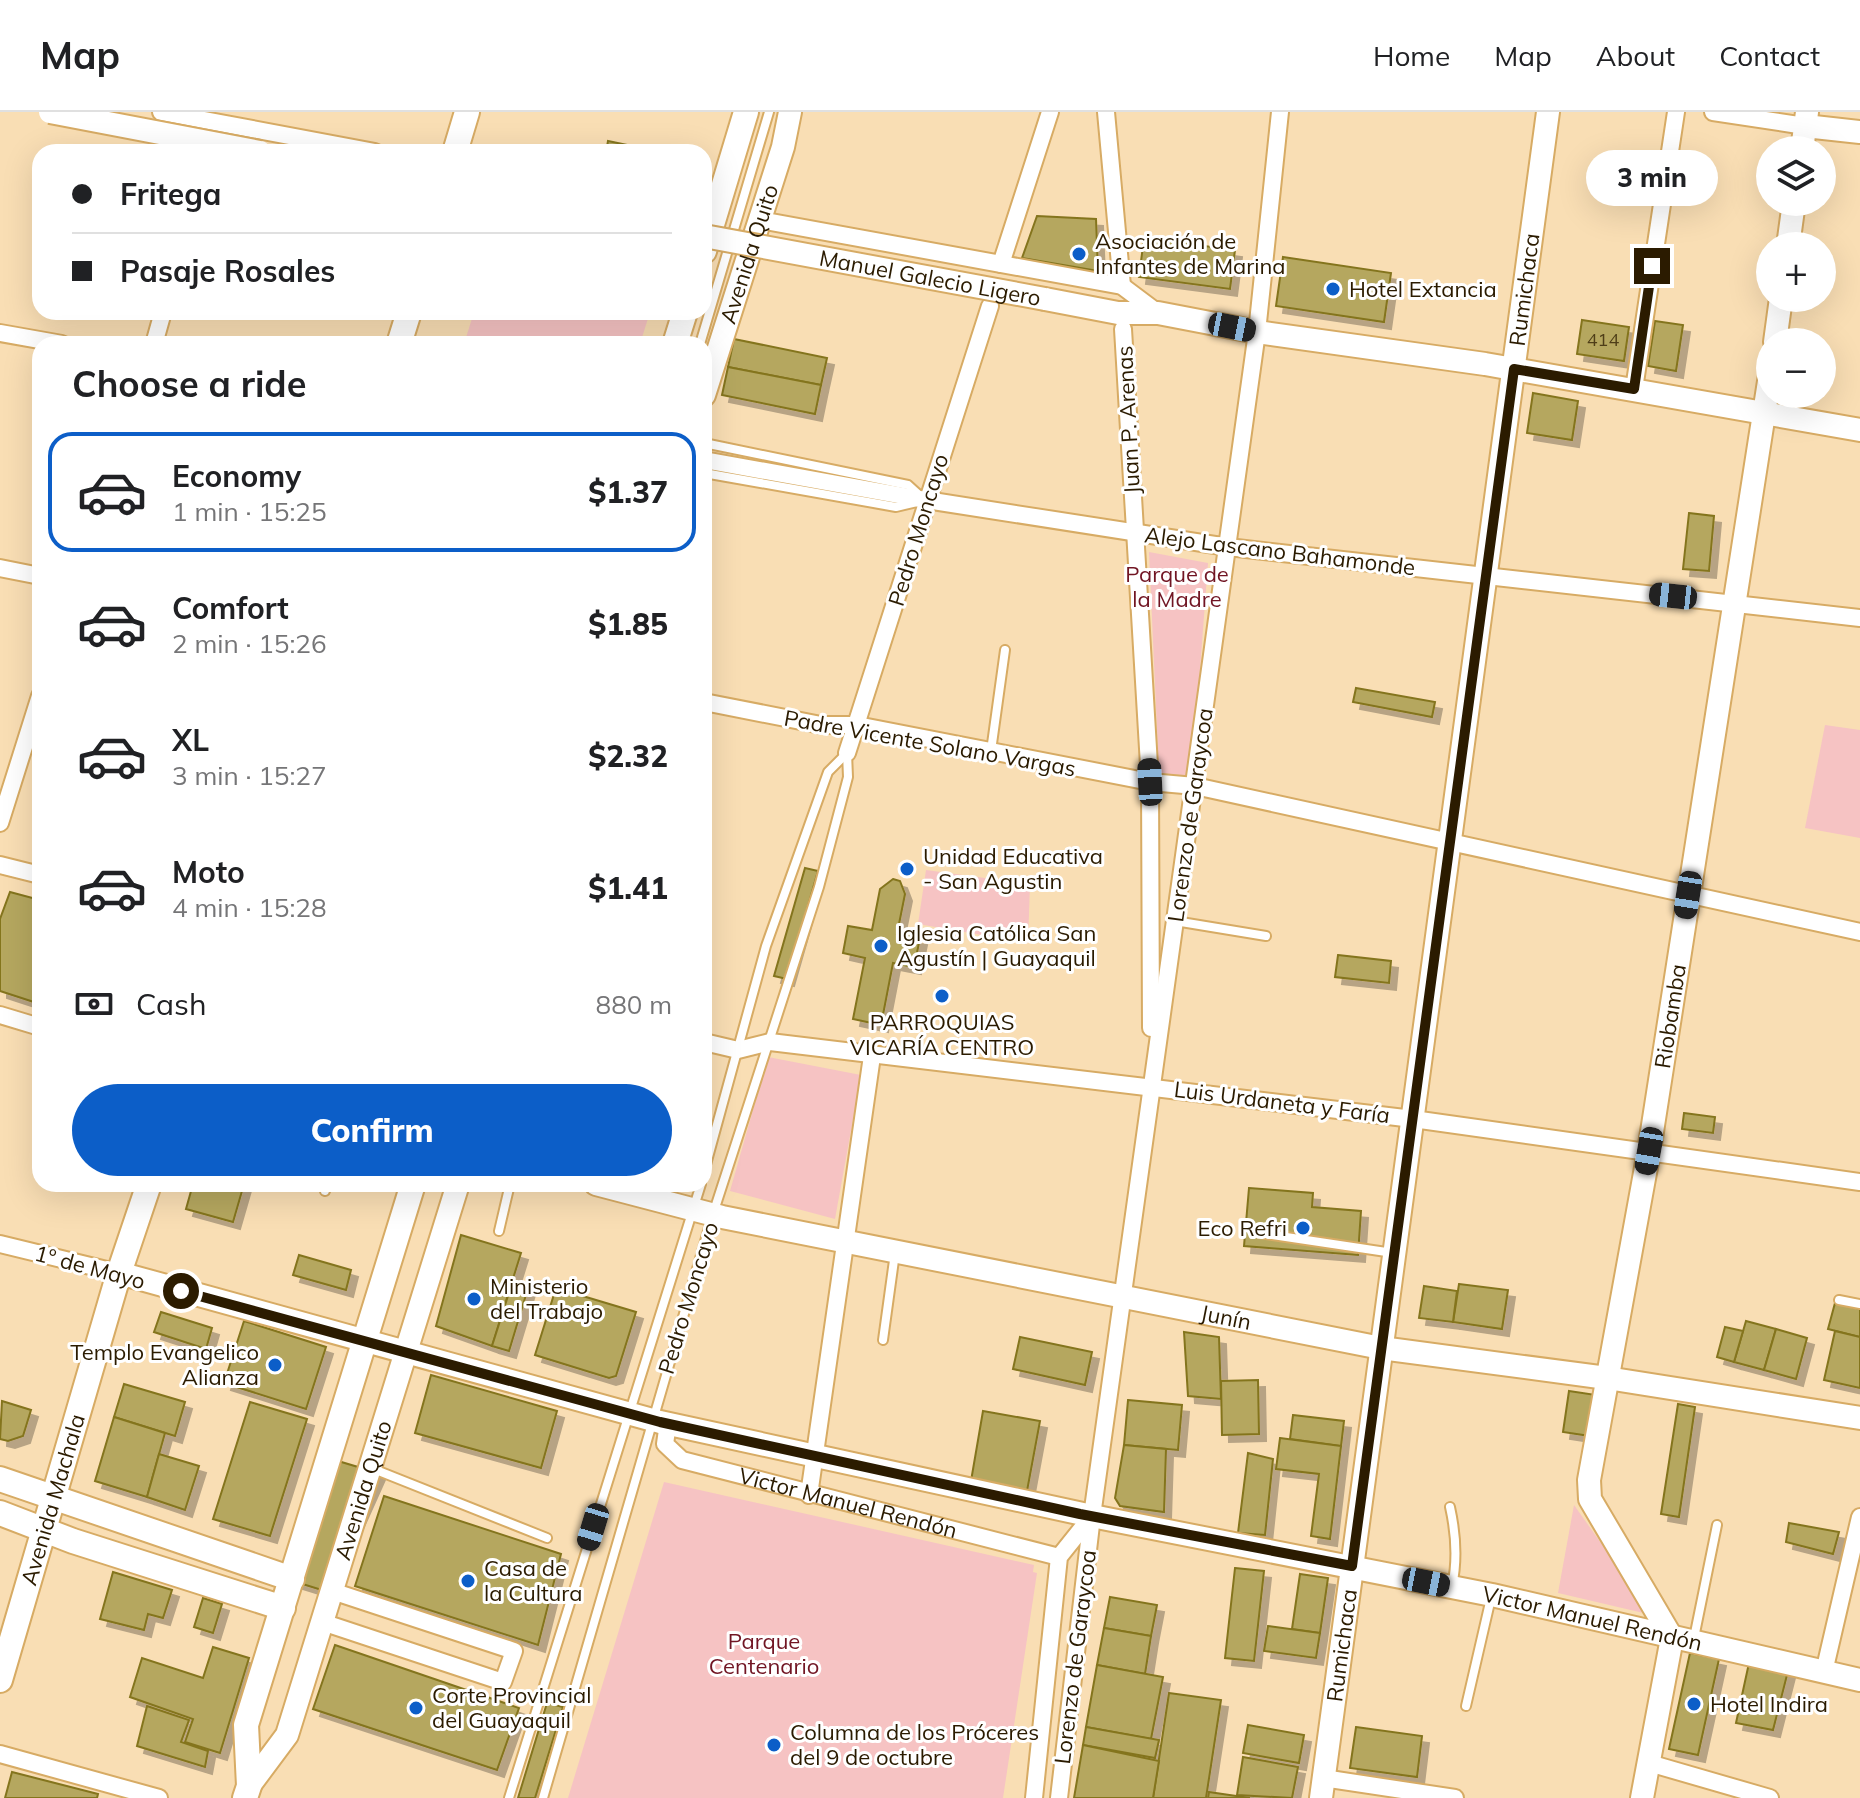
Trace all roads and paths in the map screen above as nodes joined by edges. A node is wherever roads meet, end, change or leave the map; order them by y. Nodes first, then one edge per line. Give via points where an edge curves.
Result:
1 (50, 112) edge
2 (161, 112) edge
3 (467, 112) edge
4 (746, 112) edge
5 (769, 112) edge
6 (790, 112) edge
7 (1050, 112) edge
8 (1106, 112) edge
9 (1280, 112) edge
10 (1548, 112) edge
11 (1676, 112) edge
12 (1713, 112) edge
13 (220, 118) edge
14 (1806, 119) edge
15 (1860, 132) edge
16 (212, 144) edge
17 (218, 144) edge
18 (339, 144) edge
19 (457, 144) edge
20 (712, 206) edge
21 (760, 220) junction
22 (712, 237) edge
23 (1001, 264) junction
24 (1122, 286) junction
25 (712, 304) edge
26 (990, 306) dead end
27 (1158, 313) junction
28 (1123, 329) dead end
29 (1257, 332) junction
30 (0, 333) edge
31 (32, 339) edge
32 (1514, 369) junction
33 (712, 370) edge
34 (1634, 389) junction
35 (1766, 408) edge
36 (1765, 412) junction
37 (1860, 430) edge
38 (712, 445) edge
39 (712, 461) edge
40 (712, 474) edge
41 (926, 500) junction
42 (1135, 534) junction
43 (1228, 547) junction
44 (0, 568) edge
45 (32, 574) edge
46 (1486, 575) junction
47 (1736, 603) junction
48 (1860, 618) edge
49 (1005, 650) dead end
50 (712, 704) edge
51 (32, 721) edge
52 (857, 725) junction
53 (991, 751) junction
54 (847, 753) junction
55 (1150, 782) junction
56 (1195, 786) junction
57 (0, 823) edge
58 (1450, 840) junction
59 (0, 865) edge
60 (32, 873) edge
61 (1688, 895) junction
62 (1175, 921) junction
63 (1860, 932) edge
64 (1266, 936) dead end
65 (0, 1015) edge
66 (32, 1025) edge
67 (770, 1042) junction
68 (712, 1044) edge
69 (738, 1050) junction
70 (872, 1056) junction
71 (1151, 1086) junction
72 (1413, 1119) junction
73 (712, 1143) edge
74 (1649, 1151) junction
75 (1860, 1182) edge
76 (712, 1189) edge
77 (146, 1192) edge
78 (411, 1192) edge
79 (456, 1192) edge
80 (508, 1192) edge
81 (627, 1192) edge
82 (702, 1192) edge
83 (711, 1192) edge
84 (703, 1212) junction
85 (499, 1231) dead end
86 (1259, 1233) dead end
87 (843, 1241) junction
88 (0, 1244) edge
89 (895, 1252) junction
90 (1394, 1253) junction
91 (119, 1273) junction
92 (1122, 1298) junction
93 (1839, 1300) dead end
94 (1860, 1304) edge
95 (883, 1340) dead end
96 (365, 1342) junction
97 (1381, 1348) junction
98 (406, 1353) junction
99 (1607, 1378) junction
100 (628, 1413) junction
101 (1860, 1418) edge
102 (660, 1421) junction
103 (814, 1453) junction
104 (370, 1468) junction
105 (5, 1481) edge
106 (809, 1495) junction
107 (55, 1498) junction
108 (1450, 1507) dead end
109 (0, 1513) edge
110 (1092, 1516) junction
111 (1860, 1517) edge
112 (1717, 1525) dead end
113 (45, 1531) junction
114 (547, 1538) dead end
115 (1059, 1557) junction
116 (1352, 1566) junction
117 (292, 1579) junction
118 (1451, 1587) junction
119 (332, 1591) junction
120 (1492, 1595) junction
121 (283, 1608) junction
122 (322, 1622) junction
123 (1683, 1640) junction
124 (1824, 1672) junction
125 (0, 1680) edge
126 (1860, 1680) edge
127 (1466, 1706) dead end
128 (0, 1754) edge
129 (1649, 1763) junction
130 (1322, 1788) edge
131 (247, 1792) edge
132 (159, 1798) edge
133 (509, 1798) edge
134 (543, 1798) edge
135 (1034, 1798) edge
136 (1059, 1798) edge
137 (1455, 1798) edge
138 (1642, 1798) edge
139 (1770, 1798) edge

1 - 17 street, bridge
2 - 13 street
3 - 19 main road
4 - 20 main road, Avenida Quito
5 - 25 lane
6 - 21 street, Avenida Quito
7 - 23 street
8 - 24 street
9 - 29 street, Lorenzo de Garaycoa
10 - 32 street, Rumichaca
11 - 34 street
12 - 14 street
13 - 16 street
13 - 18 street
14 - 15 street
21 - 23 street, Manuel Galecio Ligero
21 - 33 street, Avenida Quito
22 - 27 street, Manuel Galecio Ligero, bridge via 1118,313
23 - 24 street, Manuel Galecio Ligero
24 - 27 street, Manuel Galecio Ligero
26 - 41 street, Pedro Moncayo
27 - 29 street, Manuel Galecio Ligero
28 - 42 street, Juan P. Arenas
29 - 32 street, Manuel Galecio Ligero
29 - 43 street, Lorenzo de Garaycoa
30 - 31 street
32 - 34 street, Manuel Galecio Ligero
32 - 46 street, Rumichaca
34 - 36 street, Manuel Galecio Ligero
35 - 36 street, Riobamba
36 - 37 street, Manuel Galecio Ligero
36 - 47 street, Riobamba
38 - 41 lane via 908,485
39 - 41 street, Alejo Lascano Bahamonde
40 - 41 lane via 896,507
41 - 42 street, Alejo Lascano Bahamonde
41 - 52 street, Pedro Moncayo
42 - 43 street, Alejo Lascano Bahamonde
42 - 55 street, Juan P. Arenas
43 - 46 street, Alejo Lascano Bahamonde
43 - 56 street, Lorenzo de Garaycoa
44 - 45 street
46 - 47 street, Alejo Lascano Bahamonde
46 - 58 street, Rumichaca
47 - 48 street, Alejo Lascano Bahamonde
47 - 61 street, Riobamba
49 - 53 lane
50 - 52 street, Padre Vicente Solano Vargas via 821,725
51 - 57 street
52 - 53 street, Padre Vicente Solano Vargas
52 - 54 street, Pedro Moncayo
53 - 55 street, Padre Vicente Solano Vargas
54 - 67 lane, Pedro Moncayo via 848,777 834,832
54 - 69 lane, Pedro Moncayo via 828,772 804,833
55 - 56 street, Padre Vicente Solano Vargas
55 - 71 street, Juan P. Arenas
56 - 58 street, Padre Vicente Solano Vargas
56 - 62 street, Lorenzo de Garaycoa
58 - 61 street, Padre Vicente Solano Vargas
58 - 72 street, Rumichaca
59 - 60 street
61 - 63 street, Padre Vicente Solano Vargas
61 - 74 street, Riobamba
62 - 64 lane
62 - 71 street, Lorenzo de Garaycoa
65 - 66 street
67 - 69 street, Luis Urdaneta y Faría
67 - 70 street, Luis Urdaneta y Faría
67 - 76 lane, Pedro Moncayo
68 - 69 street, Luis Urdaneta y Faría
69 - 73 lane, Pedro Moncayo
70 - 71 street, Luis Urdaneta y Faría
70 - 87 street
71 - 72 street, Luis Urdaneta y Faría
71 - 92 street, Lorenzo de Garaycoa
72 - 74 street, Luis Urdaneta y Faría
72 - 90 street, Rumichaca
74 - 75 street, Luis Urdaneta y Faría
74 - 99 street, Riobamba
77 - 91 main road, Avenida Machala
78 - 96 main road, Avenida Quito
79 - 98 street, Avenida Quito
80 - 85 lane
81 - 84 street, Junín
82 - 84 lane, Pedro Moncayo
83 - 84 lane, Pedro Moncayo
84 - 87 street, Junín
84 - 100 lane, Pedro Moncayo
84 - 102 lane, Pedro Moncayo
86 - 90 lane
87 - 89 street, Junín
87 - 103 street
88 - 91 street, 1º de Mayo
89 - 92 street, Junín
89 - 95 lane
90 - 97 street, Rumichaca
91 - 96 street, 1º de Mayo
91 - 107 main road, Avenida Machala
92 - 97 street, Junín
92 - 110 street, Lorenzo de Garaycoa
93 - 94 lane
96 - 98 street, Victor Manuel Rendón
96 - 117 main road, Avenida Quito
97 - 99 street, Junín
97 - 116 street, Rumichaca
98 - 100 street, Victor Manuel Rendón
98 - 104 street, Avenida Quito
99 - 101 street, Junín
99 - 123 street, Riobamba via 1590,1499
100 - 102 street, Victor Manuel Rendón
100 - 133 lane, Pedro Moncayo
102 - 103 street, Victor Manuel Rendón
102 - 106 street, Victor Manuel Rendón via 665,1444 682,1460
102 - 134 lane, Pedro Moncayo
103 - 106 street
103 - 110 street, Victor Manuel Rendón
104 - 114 lane
104 - 119 street, Avenida Quito
105 - 107 main road
105 - 113 main road
106 - 115 street, Victor Manuel Rendón
107 - 113 main road, Avenida Machala
107 - 117 main road
108 - 118 lane via 1456,1532
109 - 113 main road
110 - 115 street, Lorenzo de Garaycoa
110 - 116 street, Victor Manuel Rendón
110 - 136 street, Lorenzo de Garaycoa
111 - 124 street
112 - 123 lane
113 - 121 main road
113 - 125 main road, Avenida Machala
115 - 135 street, Lorenzo de Garaycoa
116 - 118 street, Victor Manuel Rendón
116 - 130 street, Rumichaca
117 - 121 main road, Avenida Quito
118 - 120 street, Victor Manuel Rendón
119 - 122 street, Avenida Quito
119 - 122 street via 514,1651 503,1682
120 - 123 street, Victor Manuel Rendón
120 - 127 lane
121 - 131 main road, Avenida Quito via 246,1725
122 - 131 street, Avenida Quito via 287,1735
123 - 124 street, Victor Manuel Rendón
123 - 129 street
124 - 126 street, Victor Manuel Rendón
128 - 132 street
129 - 138 street
129 - 139 street
130 - 137 street

